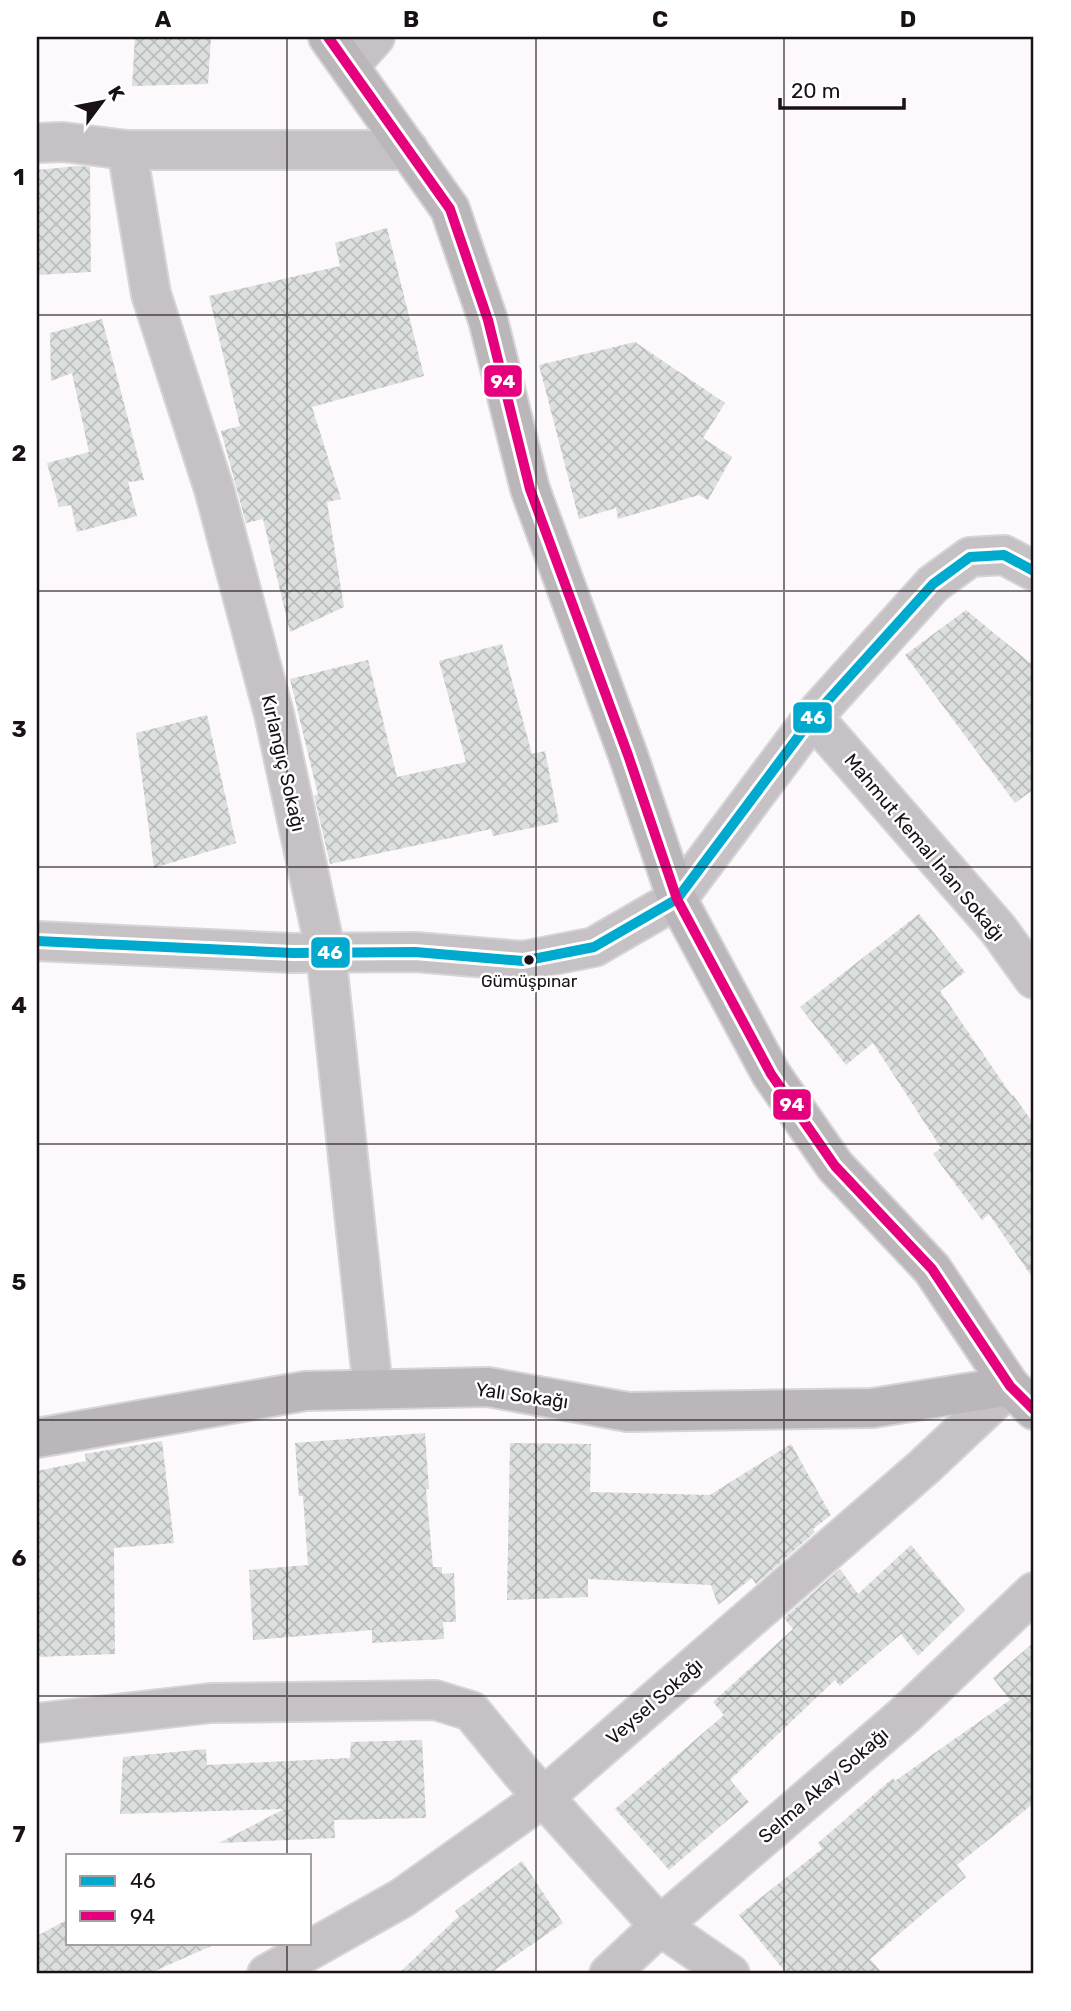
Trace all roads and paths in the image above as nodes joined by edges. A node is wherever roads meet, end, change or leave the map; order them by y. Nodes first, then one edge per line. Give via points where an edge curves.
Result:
1 (375, 37) edge
2 (339, 51) edge
3 (37, 143) edge
4 (127, 150) junction
5 (409, 150) junction
6 (1034, 571) edge
7 (813, 718) junction
8 (677, 899) junction
9 (37, 941) edge
10 (326, 953) junction
11 (1034, 979) edge
12 (373, 1390) junction
13 (1022, 1398) edge
14 (37, 1438) edge
15 (1034, 1592) edge
16 (37, 1723) edge
17 (544, 1797) junction
18 (660, 1926) junction
19 (267, 1974) edge
20 (609, 1974) edge
21 (730, 1974) edge

1 - 2 street
2 - 5 street
3 - 4 street
4 - 5 street
4 - 10 street, Kırlangıç Sokağı via 152,294 214,489 267,687
5 - 8 street via 450,209 488,320 530,489
6 - 7 street via 1004,555 970,557 933,584
7 - 8 street
7 - 11 street, Mahmut Kemal İnan Sokağı via 998,929
8 - 10 street via 594,947 523,961 415,952
8 - 13 street via 771,1073 835,1166 932,1269
9 - 10 street
10 - 12 street, Kırlangıç Sokağı
12 - 13 street, Yalı Sokağı via 488,1387 628,1412 873,1408
12 - 14 street, Yalı Sokağı via 305,1391
13 - 17 street, Veysel Sokağı via 924,1468
15 - 18 street, Selma Akay Sokağı via 906,1714
16 - 17 street via 211,1703 435,1700 471,1711
17 - 18 street
17 - 19 street, Veysel Sokağı via 402,1898
18 - 20 street, Selma Akay Sokağı
18 - 21 street

